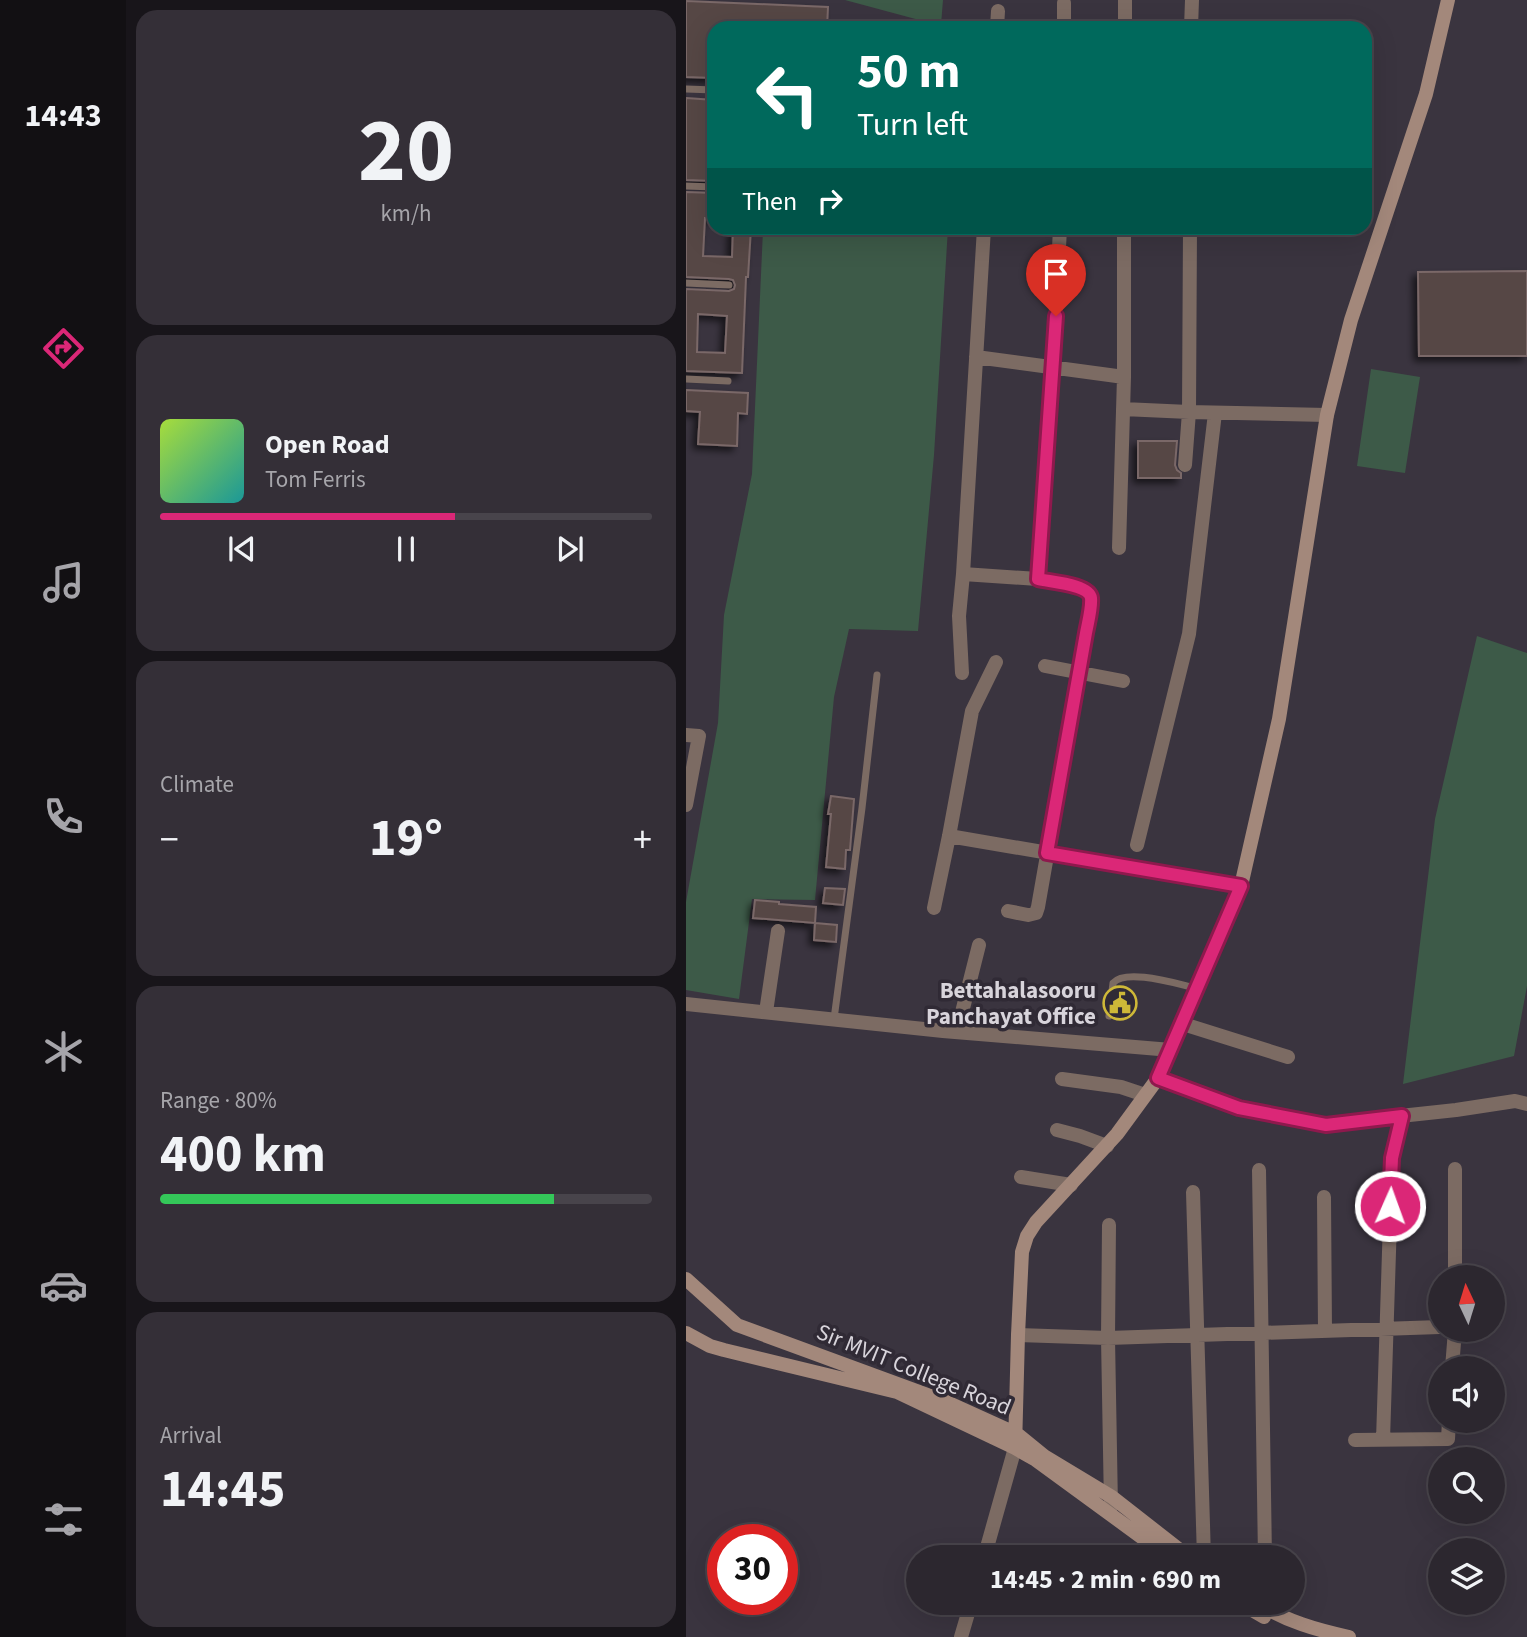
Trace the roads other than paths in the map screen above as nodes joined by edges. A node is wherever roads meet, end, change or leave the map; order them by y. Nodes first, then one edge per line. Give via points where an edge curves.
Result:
1 (1125, 0) edge
2 (1192, 0) edge
3 (1448, 0) edge
4 (1064, 3) dead end
5 (998, 11) dead end
6 (997, 21) edge
7 (1064, 21) edge
8 (1125, 21) edge
9 (1191, 21) edge
10 (686, 89) edge
11 (707, 90) edge
12 (686, 186) edge
13 (707, 187) edge
14 (984, 235) edge
15 (1060, 235) edge
16 (1124, 235) edge
17 (1190, 235) edge
18 (686, 283) edge
19 (729, 285) dead end
20 (976, 357) junction
21 (1053, 368) junction
22 (1124, 377) junction
23 (686, 379) edge
24 (728, 381) dead end
25 (1124, 409) junction
26 (1189, 412) junction
27 (1215, 413) junction
28 (1327, 415) junction
29 (1185, 466) dead end
30 (1119, 548) dead end
31 (963, 574) junction
32 (1038, 579) junction
33 (996, 662) dead end
34 (1045, 666) dead end
35 (962, 673) dead end
36 (1079, 673) junction
37 (877, 675) dead end
38 (1123, 681) dead end
39 (686, 734) edge
40 (686, 805) edge
41 (949, 836) junction
42 (1137, 845) dead end
43 (1047, 853) junction
44 (1241, 886) junction
45 (934, 908) dead end
46 (1008, 911) dead end
47 (778, 931) dead end
48 (979, 945) dead end
49 (1196, 988) junction
50 (686, 1004) edge
51 (766, 1012) junction
52 (1109, 1016) dead end
53 (834, 1019) junction
54 (1181, 1023) junction
55 (957, 1032) junction
56 (1171, 1050) junction
57 (1289, 1057) dead end
58 (1158, 1078) junction
59 (1062, 1079) dead end
60 (1145, 1095) junction
61 (1527, 1104) edge
62 (1402, 1116) junction
63 (1057, 1130) dead end
64 (1107, 1146) junction
65 (1455, 1169) dead end
66 (1259, 1170) dead end
67 (1021, 1177) dead end
68 (1071, 1185) junction
69 (1192, 1192) dead end
70 (1324, 1197) dead end
71 (1110, 1225) dead end
72 (1455, 1265) edge
73 (686, 1279) edge
74 (1428, 1327) edge
75 (1386, 1328) junction
76 (1325, 1331) junction
77 (686, 1333) edge
78 (1261, 1333) junction
79 (1018, 1335) junction
80 (1198, 1335) junction
81 (1108, 1338) junction
82 (1448, 1433) edge
83 (1355, 1440) dead end
84 (1383, 1440) junction
85 (1016, 1441) junction
86 (1111, 1496) junction
87 (1112, 1514) junction
88 (988, 1545) edge
89 (1153, 1545) edge
90 (1173, 1545) edge
91 (1204, 1545) edge
92 (1265, 1545) edge
93 (967, 1615) edge
94 (1276, 1615) edge
95 (1276, 1615) edge
96 (961, 1637) edge
97 (1315, 1637) edge
98 (1349, 1637) edge

1 - 8 street
2 - 9 street
3 - 28 street via 1426,94 1351,320
4 - 7 street
5 - 6 street
10 - 11 lane
12 - 13 lane
14 - 20 street
15 - 21 street
16 - 22 street
17 - 26 street
18 - 19 lane
20 - 21 street
20 - 31 street
21 - 22 street
21 - 32 street
22 - 25 street
23 - 24 lane
25 - 26 street
25 - 30 street
26 - 27 street
26 - 29 street
27 - 28 street
27 - 42 street via 1189,634
28 - 44 street via 1279,719
31 - 32 street
31 - 35 street via 959,616
32 - 36 street via 1082,587 1091,597
33 - 41 street via 971,711
34 - 36 street
36 - 38 street
36 - 43 street
37 - 53 lane
39 - 40 street via 699,736
41 - 43 street
41 - 45 street
43 - 44 street
43 - 46 street via 1036,913
44 - 49 street
47 - 51 street
48 - 55 street
49 - 52 lane via 1121,977 1113,983
49 - 54 street
50 - 51 street
51 - 53 street
53 - 55 street
54 - 56 street
54 - 57 street
55 - 56 street
56 - 58 street
58 - 60 street
58 - 62 street via 1239,1108 1326,1125
59 - 60 street
60 - 64 street
61 - 62 street via 1514,1101
62 - 75 street via 1392,1158
63 - 64 street
64 - 68 street
65 - 72 street
66 - 78 street
67 - 68 street
68 - 79 street via 1027,1236 1022,1252
69 - 80 street
70 - 76 street
71 - 81 street
73 - 85 street, Sir MVIT College Road via 737,1325 944,1401
74 - 75 street
75 - 76 street
75 - 84 street
76 - 78 street
77 - 85 street, Sir MVIT College Road via 724,1350 897,1392
78 - 80 street
78 - 92 street
79 - 81 street
79 - 85 street
80 - 81 street
80 - 91 street
81 - 86 street
82 - 84 street via 1448,1439
83 - 84 street
85 - 86 street, Sir MVIT College Road
85 - 87 street, Sir MVIT College Road
85 - 88 street
86 - 87 street
86 - 90 street, Sir MVIT College Road
87 - 89 street, Sir MVIT College Road
93 - 96 street
94 - 97 street
95 - 98 street

